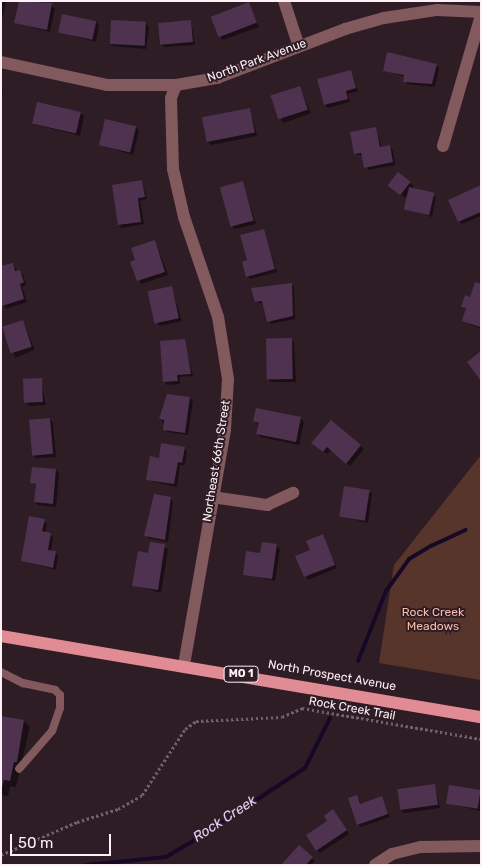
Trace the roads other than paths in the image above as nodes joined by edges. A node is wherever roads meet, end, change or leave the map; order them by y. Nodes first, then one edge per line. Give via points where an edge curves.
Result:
1 (284, 1) edge
2 (481, 13) edge
3 (299, 47) junction
4 (1, 62) edge
5 (176, 85) junction
6 (443, 146) dead end
7 (292, 493) dead end
8 (212, 496) junction
9 (2, 638) edge
10 (184, 664) junction
11 (1, 672) edge
12 (481, 716) edge
13 (20, 769) dead end
14 (481, 846) edge
15 (375, 865) edge

1 - 3 street
2 - 3 street, North Park Avenue via 437,10 384,18
2 - 6 street
3 - 5 street, North Park Avenue via 217,78
4 - 5 street, North Park Avenue via 107,85
5 - 8 street, Northeast 66th Street via 170,98 173,169 184,217 218,317 228,380 225,430
7 - 8 street via 267,505
8 - 10 street, Northeast 66th Street
9 - 10 main road, North Prospect Avenue / MO 1
10 - 12 main road, North Prospect Avenue / MO 1
11 - 13 lane via 23,683 55,690 60,695 60,708 52,731
14 - 15 street via 421,847 392,854

